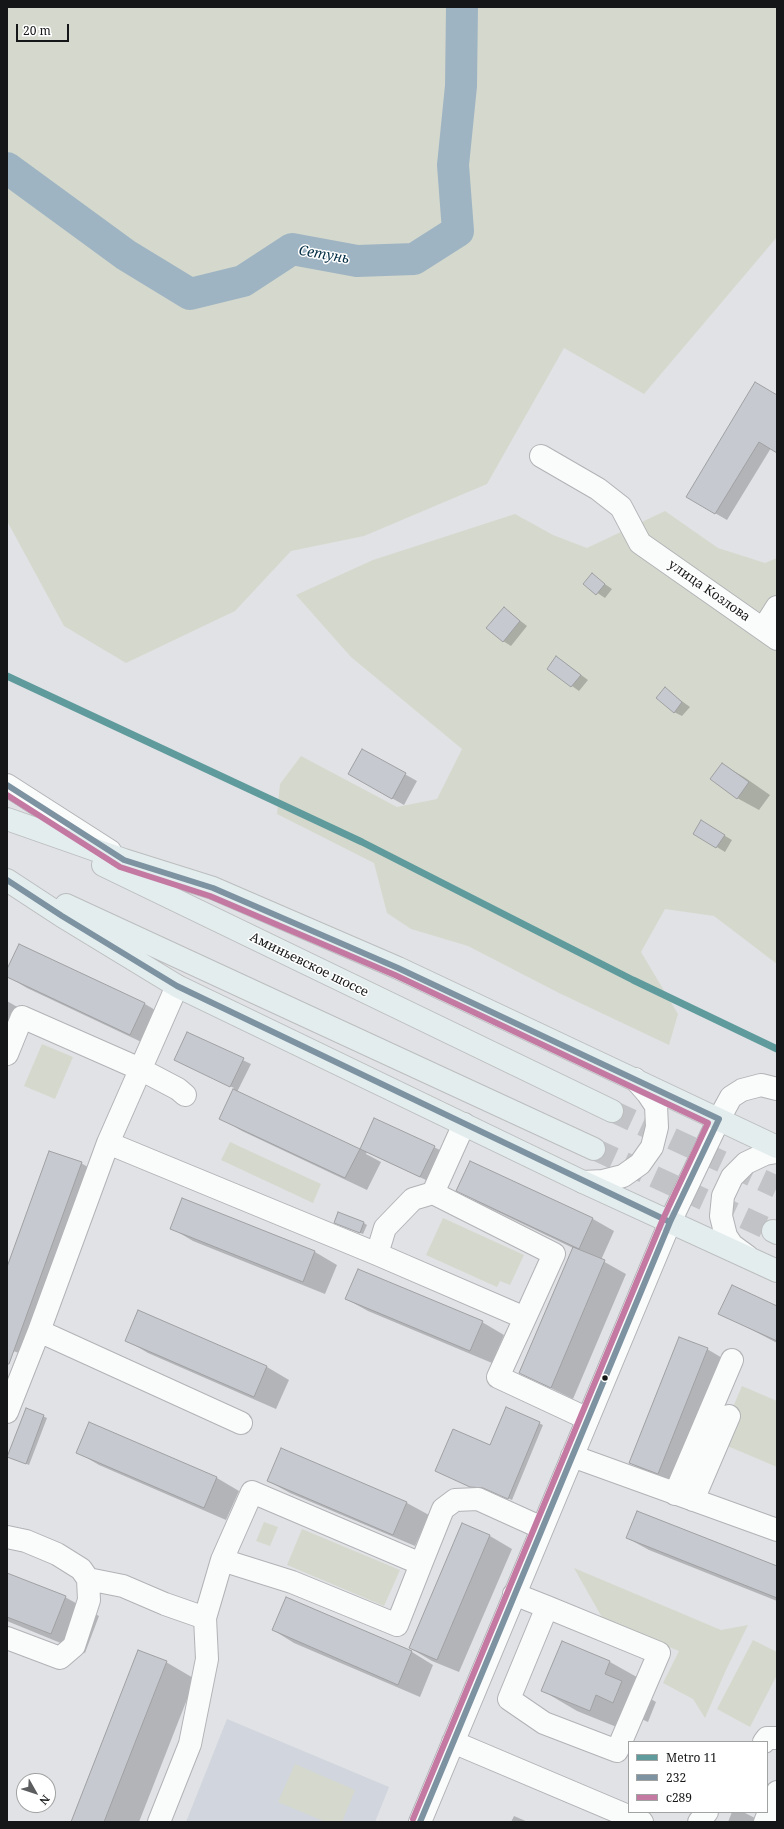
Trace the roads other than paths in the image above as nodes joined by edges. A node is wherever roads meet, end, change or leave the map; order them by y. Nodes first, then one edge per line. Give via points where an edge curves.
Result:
1 (540, 456) dead end
2 (777, 607) edge
3 (770, 634) edge
4 (7, 785) edge
5 (7, 819) edge
6 (124, 860) junction
7 (7, 879) edge
8 (177, 986) junction
9 (7, 1054) edge
10 (140, 1069) junction
11 (635, 1079) junction
12 (777, 1089) edge
13 (184, 1095) dead end
14 (612, 1110) tunnel mouth
15 (719, 1119) junction
16 (464, 1124) junction
17 (108, 1143) junction
18 (777, 1147) edge
19 (594, 1149) tunnel mouth
20 (777, 1152) edge
21 (583, 1182) junction
22 (433, 1193) junction
23 (670, 1222) junction
24 (377, 1254) junction
25 (750, 1259) junction
26 (777, 1271) edge
27 (525, 1318) junction
28 (39, 1331) junction
29 (732, 1360) dead end
30 (7, 1412) edge
31 (729, 1416) dead end
32 (588, 1419) junction
33 (241, 1423) dead end
34 (572, 1456) junction
35 (684, 1497) junction
36 (542, 1528) junction
37 (777, 1530) edge
38 (7, 1537) edge
39 (222, 1560) junction
40 (421, 1564) junction
41 (88, 1579) junction
42 (514, 1594) junction
43 (547, 1608) junction
44 (204, 1618) junction
45 (7, 1638) edge
46 (777, 1738) edge
47 (765, 1741) edge
48 (454, 1742) junction
49 (777, 1792) edge
50 (706, 1813) edge
51 (159, 1822) edge
52 (420, 1822) edge
53 (642, 1822) edge
54 (699, 1822) edge
55 (765, 1822) edge

1 - 3 street, улица Козлова via 598,488 621,507 640,542
2 - 3 street
4 - 6 street
5 - 6 main road
5 - 14 main road, Аминьевское шоссе
6 - 11 main road via 213,888 398,968
7 - 8 main road via 62,916
7 - 19 main road
8 - 10 street
8 - 16 main road
9 - 10 street via 22,1017
10 - 13 street via 178,1089
10 - 17 street
11 - 15 main road
11 - 21 street via 656,1106 657,1127 652,1147 640,1164 623,1176
12 - 15 street via 761,1085 742,1090 731,1097
15 - 18 main road
15 - 23 street
16 - 21 main road
16 - 22 street
17 - 24 street
17 - 28 street
20 - 25 street via 765,1154 746,1163 732,1177 723,1196 721,1216 726,1236 732,1245
21 - 23 main road
22 - 24 street via 414,1199 385,1228
22 - 27 street via 554,1254
23 - 25 main road
23 - 32 street
24 - 27 street
25 - 26 main road
27 - 32 street via 498,1377
28 - 30 street
28 - 33 street
29 - 35 street
31 - 35 street
32 - 34 street
34 - 35 street
34 - 36 street
35 - 37 street
36 - 40 street via 478,1499 455,1500 443,1509
36 - 42 street
38 - 41 street via 57,1554 81,1569
39 - 40 street via 292,1582 397,1625
39 - 40 street via 252,1492
39 - 44 street
41 - 44 street via 123,1586
41 - 45 street via 89,1600 74,1646 60,1658
42 - 43 street
42 - 48 street
43 - 43 street via 659,1653 617,1751 544,1723 510,1699
44 - 51 street via 207,1659 190,1744
46 - 47 street via 767,1738
48 - 52 street
48 - 53 street
49 - 55 street
50 - 54 street

